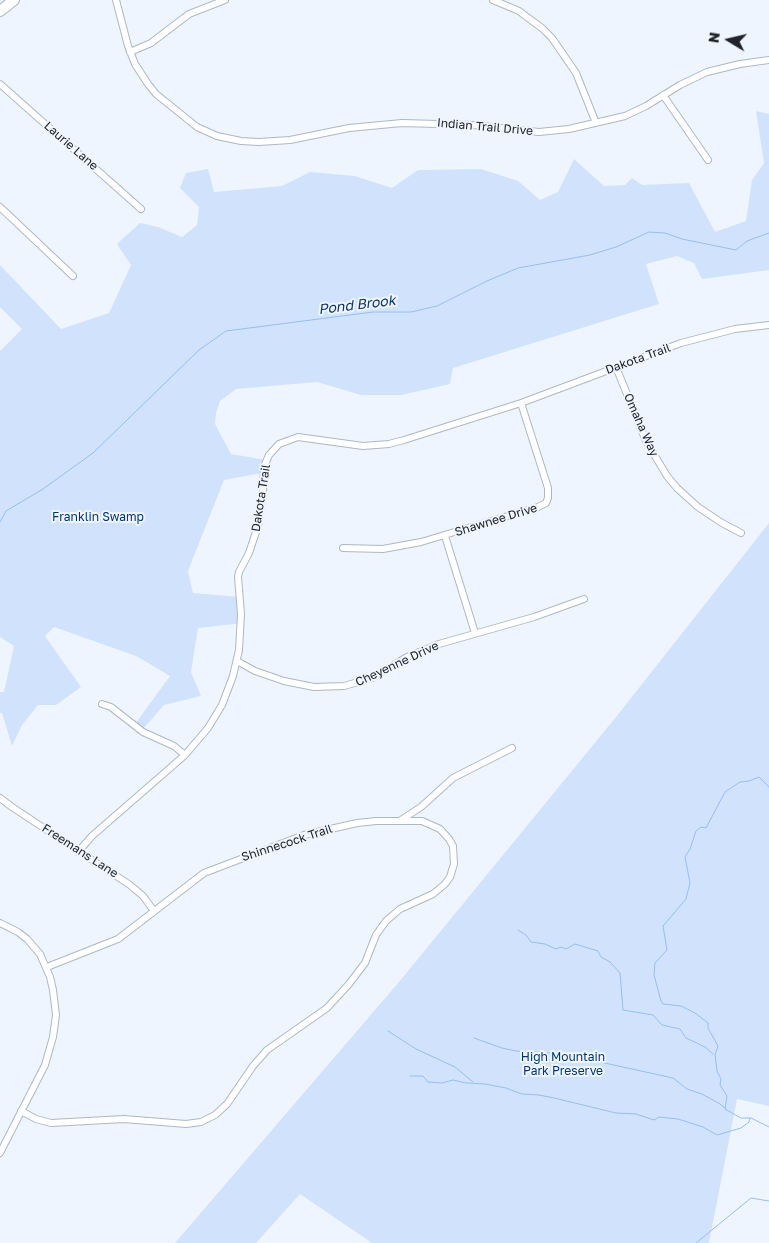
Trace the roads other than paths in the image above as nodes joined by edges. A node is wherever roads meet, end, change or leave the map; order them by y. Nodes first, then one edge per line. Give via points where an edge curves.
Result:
1 (14, 0) edge
2 (116, 0) edge
3 (225, 0) edge
4 (493, 0) edge
5 (0, 11) edge
6 (130, 52) junction
7 (769, 60) edge
8 (0, 84) edge
9 (663, 95) junction
10 (596, 123) junction
11 (708, 160) dead end
12 (0, 207) edge
13 (141, 208) dead end
14 (73, 276) dead end
15 (769, 325) edge
16 (616, 367) junction
17 (521, 403) junction
18 (741, 534) dead end
19 (445, 536) junction
20 (343, 548) dead end
21 (584, 600) dead end
22 (475, 633) junction
23 (237, 661) junction
24 (102, 704) dead end
25 (512, 748) dead end
26 (185, 755) junction
27 (0, 798) edge
28 (400, 820) junction
29 (78, 852) junction
30 (154, 911) junction
31 (0, 923) edge
32 (47, 967) junction
33 (21, 1111) junction
34 (0, 1153) edge

1 - 5 main road
2 - 6 street, Indian Trail Drive
3 - 6 street via 189,14 151,43
4 - 10 street via 523,14 552,38 576,73
6 - 10 street, Indian Trail Drive via 141,74 164,102 197,127 230,139 283,141 349,128 402,123 473,125 539,132
7 - 9 street, Indian Trail Drive via 707,72
8 - 13 street, Laurie Lane
9 - 10 street, Indian Trail Drive via 635,112
9 - 11 street
12 - 14 street
15 - 16 street, Dakota Trail via 692,340
16 - 17 street, Dakota Trail
16 - 18 street, Omaha Way via 646,441 668,476 698,507
17 - 19 street, Shawnee Drive via 548,488 546,502 542,506
17 - 23 street, Dakota Trail via 389,444 350,445 298,437 274,449 264,467 258,526 238,577 241,614
19 - 20 street, Shawnee Drive via 383,549
19 - 22 street
21 - 22 street, Cheyenne Drive
22 - 23 street, Cheyenne Drive via 424,650 372,678 344,686 284,681
23 - 26 street, Dakota Trail via 216,716
24 - 26 street
25 - 28 street via 453,778 421,807
26 - 29 street, Dakota Trail
27 - 29 street, Freemans Lane
28 - 30 street, Shinnecock Trail via 357,823 304,835 204,873
28 - 33 street, Shinnecock Trail via 428,823 445,833 454,854 450,877 433,894 400,909 386,921 376,934 365,963 350,984 327,1008 267,1050 215,1115 201,1122 186,1124 124,1119 51,1123
29 - 30 street, Freemans Lane via 130,885
30 - 32 street, Shinnecock Trail via 118,939
31 - 32 street via 27,939
32 - 33 street via 54,990 53,1037 43,1071
33 - 34 street

